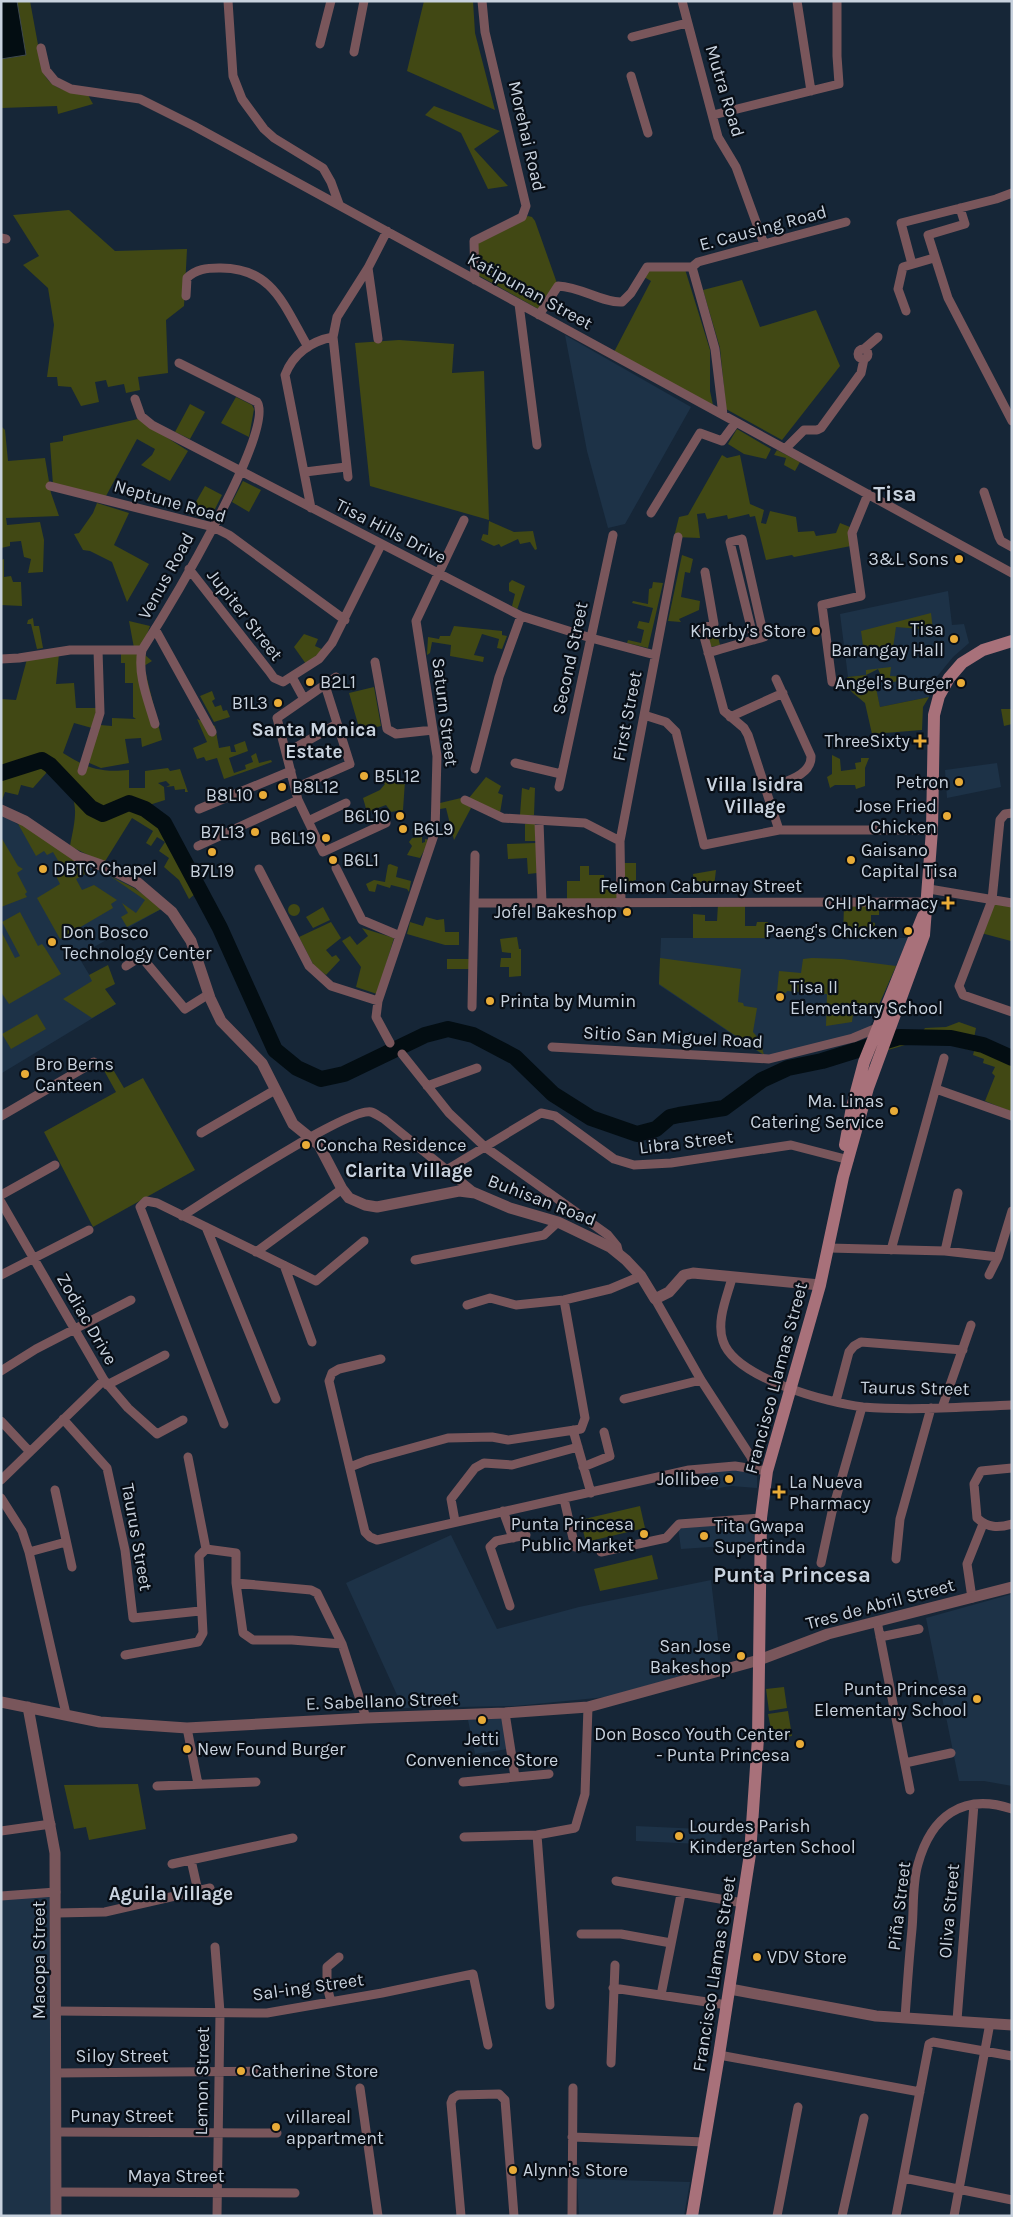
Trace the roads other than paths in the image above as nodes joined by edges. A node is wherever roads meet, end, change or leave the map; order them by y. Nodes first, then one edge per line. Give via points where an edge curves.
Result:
1 (228, 1) edge
2 (331, 1) edge
3 (364, 1) edge
4 (482, 1) edge
5 (682, 1) edge
6 (797, 1) edge
7 (838, 1) edge
8 (687, 23) junction
9 (632, 38) dead end
10 (320, 44) dead end
11 (41, 48) dead end
12 (354, 52) dead end
13 (631, 76) dead end
14 (811, 91) junction
15 (713, 115) junction
16 (648, 133) dead end
17 (1012, 193) edge
18 (339, 204) junction
19 (960, 208) junction
20 (846, 222) dead end
21 (387, 231) junction
22 (764, 244) junction
23 (934, 258) junction
24 (912, 264) junction
25 (692, 267) junction
26 (368, 268) junction
27 (475, 280) junction
28 (186, 296) dead end
29 (519, 304) junction
30 (906, 311) dead end
31 (539, 315) junction
32 (333, 337) junction
33 (878, 337) dead end
34 (378, 339) dead end
35 (308, 346) junction
36 (179, 362) dead end
37 (136, 399) dead end
38 (723, 415) junction
39 (1012, 421) edge
40 (736, 422) junction
41 (537, 445) dead end
42 (785, 449) junction
43 (346, 467) junction
44 (242, 472) junction
45 (305, 472) junction
46 (348, 477) dead end
47 (50, 486) dead end
48 (984, 492) dead end
49 (868, 494) junction
50 (311, 508) junction
51 (651, 513) dead end
52 (464, 520) dead end
53 (213, 527) junction
54 (613, 535) dead end
55 (678, 537) dead end
56 (381, 545) junction
57 (1012, 547) edge
58 (189, 569) junction
59 (705, 572) dead end
60 (1012, 573) edge
61 (439, 574) junction
62 (521, 616) junction
63 (345, 620) junction
64 (155, 629) junction
65 (591, 638) junction
66 (754, 640) junction
67 (1012, 641) edge
68 (98, 650) junction
69 (142, 650) junction
70 (708, 653) junction
71 (655, 655) junction
72 (1, 659) edge
73 (375, 662) dead end
74 (292, 677) junction
75 (336, 677) dead end
76 (776, 679) dead end
77 (832, 682) dead end
78 (325, 685) junction
79 (782, 693) junction
80 (304, 699) junction
81 (644, 715) junction
82 (730, 717) junction
83 (155, 724) dead end
84 (337, 724) junction
85 (433, 730) junction
86 (212, 732) dead end
87 (286, 753) junction
88 (514, 763) dead end
89 (475, 769) dead end
90 (82, 771) dead end
91 (291, 771) junction
92 (561, 774) junction
93 (559, 787) dead end
94 (296, 788) junction
95 (764, 790) junction
96 (298, 800) junction
97 (466, 800) dead end
98 (346, 803) dead end
99 (199, 809) dead end
100 (1, 810) edge
101 (1012, 813) edge
102 (308, 821) junction
103 (539, 822) junction
104 (386, 823) dead end
105 (779, 830) junction
106 (932, 830) junction
107 (620, 841) junction
108 (198, 846) dead end
109 (475, 855) dead end
110 (336, 868) dead end
111 (260, 869) dead end
112 (929, 889) junction
113 (992, 900) junction
114 (474, 902) junction
115 (542, 902) junction
116 (621, 902) junction
117 (928, 902) junction
118 (1012, 903) edge
119 (400, 936) junction
120 (126, 966) dead end
121 (209, 994) junction
122 (378, 1001) junction
123 (472, 1007) dead end
124 (1012, 1012) edge
125 (880, 1032) junction
126 (390, 1042) dead end
127 (552, 1047) dead end
128 (402, 1054) dead end
129 (944, 1058) dead end
130 (94, 1062) dead end
131 (477, 1068) dead end
132 (427, 1086) junction
133 (936, 1089) junction
134 (275, 1090) junction
135 (1, 1116) edge
136 (1012, 1116) edge
137 (201, 1133) dead end
138 (309, 1137) junction
139 (485, 1147) junction
140 (846, 1160) junction
141 (55, 1165) dead end
142 (448, 1169) junction
143 (342, 1189) junction
144 (475, 1193) junction
145 (958, 1193) dead end
146 (1, 1195) edge
147 (1, 1202) edge
148 (1012, 1211) edge
149 (182, 1216) junction
150 (558, 1222) junction
151 (206, 1227) junction
152 (90, 1230) dead end
153 (364, 1241) dead end
154 (829, 1248) junction
155 (891, 1250) junction
156 (945, 1251) junction
157 (256, 1252) junction
158 (620, 1254) junction
159 (998, 1257) junction
160 (34, 1260) junction
161 (415, 1260) dead end
162 (284, 1265) junction
163 (1, 1275) edge
164 (989, 1275) dead end
165 (641, 1276) junction
166 (732, 1278) junction
167 (820, 1285) junction
168 (655, 1299) junction
169 (132, 1300) dead end
170 (564, 1300) junction
171 (467, 1305) dead end
172 (971, 1325) dead end
173 (73, 1330) junction
174 (312, 1342) dead end
175 (962, 1350) junction
176 (165, 1355) dead end
177 (381, 1358) dead end
178 (1, 1371) edge
179 (701, 1380) junction
180 (106, 1382) junction
181 (790, 1388) junction
182 (276, 1399) dead end
183 (624, 1399) dead end
184 (836, 1401) junction
185 (1012, 1405) edge
186 (862, 1406) junction
187 (931, 1408) junction
188 (942, 1408) junction
189 (63, 1420) junction
190 (183, 1420) dead end
191 (1, 1421) edge
192 (224, 1424) dead end
193 (573, 1430) junction
194 (604, 1432) dead end
195 (578, 1447) junction
196 (30, 1452) junction
197 (188, 1457) dead end
198 (584, 1466) junction
199 (350, 1468) junction
200 (1012, 1468) edge
201 (761, 1470) junction
202 (1, 1480) edge
203 (55, 1490) dead end
204 (591, 1493) junction
205 (564, 1498) junction
206 (2, 1501) edge
207 (502, 1511) junction
208 (762, 1518) junction
209 (455, 1521) junction
210 (984, 1524) junction
211 (1012, 1524) edge
212 (526, 1535) dead end
213 (513, 1538) junction
214 (66, 1542) junction
215 (575, 1547) dead end
216 (206, 1549) junction
217 (29, 1552) junction
218 (601, 1552) dead end
219 (896, 1559) dead end
220 (821, 1563) dead end
221 (72, 1567) dead end
222 (236, 1583) junction
223 (1012, 1588) edge
224 (972, 1598) junction
225 (510, 1606) dead end
226 (200, 1611) junction
227 (877, 1621) junction
228 (919, 1629) dead end
229 (880, 1637) junction
230 (342, 1644) junction
231 (125, 1655) dead end
232 (759, 1660) junction
233 (1, 1702) edge
234 (28, 1707) junction
235 (588, 1707) junction
236 (506, 1713) junction
237 (66, 1714) junction
238 (366, 1718) junction
239 (187, 1728) junction
240 (951, 1753) dead end
241 (905, 1763) junction
242 (549, 1774) dead end
243 (515, 1777) junction
244 (256, 1782) dead end
245 (463, 1782) dead end
246 (198, 1784) junction
247 (157, 1786) dead end
248 (910, 1790) dead end
249 (974, 1804) junction
250 (1012, 1809) edge
251 (51, 1824) junction
252 (1, 1831) edge
253 (538, 1835) junction
254 (464, 1837) dead end
255 (293, 1838) dead end
256 (191, 1860) junction
257 (172, 1864) dead end
258 (616, 1880) dead end
259 (210, 1888) dead end
260 (198, 1891) junction
261 (56, 1892) junction
262 (681, 1894) junction
263 (1, 1896) edge
264 (743, 1903) junction
265 (57, 1913) junction
266 (581, 1934) dead end
267 (671, 1942) junction
268 (215, 1947) dead end
269 (339, 1957) dead end
270 (615, 1965) dead end
271 (613, 1988) junction
272 (730, 1989) junction
273 (661, 1995) junction
274 (331, 2002) junction
275 (727, 2004) junction
276 (550, 2006) dead end
277 (56, 2011) junction
278 (220, 2012) junction
279 (905, 2018) junction
280 (957, 2020) junction
281 (990, 2023) junction
282 (1012, 2025) edge
283 (488, 2045) dead end
284 (985, 2051) junction
285 (719, 2055) junction
286 (1012, 2056) edge
287 (611, 2062) dead end
288 (218, 2071) junction
289 (278, 2072) dead end
290 (56, 2073) junction
291 (360, 2088) dead end
292 (572, 2088) dead end
293 (920, 2092) junction
294 (798, 2107) dead end
295 (864, 2118) dead end
296 (56, 2132) junction
297 (217, 2133) junction
298 (277, 2133) dead end
299 (572, 2137) junction
300 (705, 2142) junction
301 (904, 2178) junction
302 (959, 2189) junction
303 (56, 2192) junction
304 (217, 2193) junction
305 (295, 2193) dead end
306 (1012, 2200) edge
307 (56, 2216) edge
308 (217, 2216) edge
309 (378, 2216) edge
310 (461, 2216) edge
311 (514, 2216) edge
312 (572, 2216) edge
313 (692, 2216) edge
314 (777, 2216) edge
315 (842, 2216) edge
316 (896, 2216) edge
317 (954, 2216) edge

1 - 18 street via 233,76 242,99 274,138 322,168
2 - 10 street
3 - 12 street
4 - 27 street, Morehai Road via 485,32 526,206 522,216 474,241
5 - 8 street, Mutra Road
6 - 14 street
7 - 14 street via 836,56 839,84
8 - 9 street
8 - 15 street, Mutra Road
11 - 18 street, Katipunan Street via 46,70 55,81 71,89 140,99
13 - 16 street
14 - 15 street
15 - 22 street, Mutra Road via 718,137 736,167
17 - 19 street
18 - 21 street, Katipunan Street
19 - 23 street via 965,224 928,235
19 - 24 street via 901,223
20 - 22 street, E. Causing Road
21 - 26 street
21 - 27 street, Katipunan Street
22 - 25 street, E. Causing Road via 698,262
23 - 24 street
23 - 39 street via 948,298
24 - 30 street via 903,267 898,290
25 - 31 street via 647,267 631,294 622,302 572,286 558,286
25 - 38 street, E. Causing Road via 715,349
26 - 32 street via 337,317
26 - 34 street
27 - 29 street, Katipunan Street
28 - 35 street via 187,278 199,270 232,268 250,271 274,291
29 - 31 street, Katipunan Street
29 - 41 street
31 - 38 street, Katipunan Street
32 - 35 street
32 - 43 street
33 - 42 street via 859,350 858,356 864,359 862,373 821,428 804,430
35 - 45 street via 292,361 285,375
36 - 44 street, Venus Road via 261,407
37 - 44 street, Tisa Hills Drive via 145,421
38 - 40 street, Katipunan Street
40 - 42 street, Katipunan Street
40 - 51 street via 722,441 700,433
42 - 49 street, Katipunan Street
43 - 45 street
43 - 46 street
44 - 50 street, Tisa Hills Drive
44 - 53 street, Venus Road
45 - 50 street
47 - 53 street, Neptune Road
48 - 57 street via 1001,541
49 - 60 street, Katipunan Street
49 - 77 street via 852,533 861,596 822,605
50 - 56 street, Tisa Hills Drive
52 - 61 street, Saturn Street
53 - 58 street, Venus Road
53 - 63 street, Neptune Road via 229,535
54 - 65 street, Second Street
55 - 71 street, First Street
56 - 61 street, Tisa Hills Drive
56 - 63 street, Jupiter Street
58 - 64 street, Venus Road
58 - 74 street, Jupiter Street via 274,678 283,682
59 - 70 street via 714,624 702,629
61 - 62 street, Tisa Hills Drive
61 - 85 street, Saturn Street via 416,621
62 - 65 street, Tisa Hills Drive
62 - 89 street via 499,677
63 - 74 street, Jupiter Street via 319,659
64 - 69 street, Venus Road
64 - 86 street
65 - 71 street, Tisa Hills Drive
65 - 92 street, Second Street
66 - 66 street via 764,637 742,539 730,542
66 - 70 street
67 - 106 main road, Francisco Llamas Street via 983,650 962,663 939,696 934,715
68 - 69 street
68 - 72 street via 70,650
68 - 90 street via 100,713
69 - 83 street via 142,674
70 - 82 street via 724,710
71 - 81 street, First Street
73 - 85 street via 387,729 396,734
74 - 80 street
75 - 78 street
76 - 79 street
78 - 80 street
78 - 84 street
79 - 82 street
79 - 95 street via 811,756 811,765 806,772
80 - 87 street via 277,718
81 - 105 street via 666,722 676,732 704,845
81 - 107 street, First Street
82 - 95 street via 748,735
84 - 87 street
84 - 94 street via 350,764
85 - 119 street, Saturn Street via 437,756 435,832
87 - 91 street
88 - 92 street
91 - 94 street
91 - 99 street
92 - 93 street, Second Street
94 - 96 street
95 - 105 street
96 - 102 street
96 - 108 street
97 - 103 street via 503,818
98 - 102 street
100 - 121 street, Buhisan Road via 25,821 78,858 125,876 162,903 191,941
101 - 113 street via 1005,814 1000,820
102 - 104 street via 322,852
103 - 107 street via 585,823
103 - 115 street
105 - 106 street
106 - 112 main road, Francisco Llamas Street
107 - 116 street, First Street
109 - 114 street
110 - 119 street via 362,920
111 - 122 street via 309,966 330,986
112 - 113 street
112 - 117 main road, Francisco Llamas Street
113 - 118 street
113 - 124 street via 959,986 964,996
114 - 115 street, Felimon Caburnay Street
114 - 123 street
115 - 116 street, Felimon Caburnay Street
116 - 117 street, Felimon Caburnay Street
117 - 125 main road, Francisco Llamas Street via 924,935
119 - 122 street, Saturn Street
120 - 121 street via 137,959 144,960 184,1009
121 - 134 street, Buhisan Road via 221,1020 262,1063
122 - 126 street, Saturn Street via 376,1017
125 - 127 street, Sitio San Miguel Road via 769,1059
125 - 140 main road, Francisco Llamas Street
128 - 132 street
129 - 133 street
130 - 135 street
131 - 132 street
132 - 139 street via 449,1113
133 - 136 street
133 - 155 street
134 - 137 street
134 - 138 street, Buhisan Road via 293,1124
138 - 142 street via 370,1111
138 - 143 street, Buhisan Road via 323,1151
138 - 149 street
139 - 140 street, Libra Street via 540,1113 555,1116 614,1159 634,1165 792,1146
139 - 142 street
139 - 158 street via 608,1235
140 - 154 main road, Francisco Llamas Street
141 - 146 street
142 - 144 street
143 - 144 street, Buhisan Road via 356,1202 377,1207 459,1191
143 - 157 street
144 - 150 street, Buhisan Road via 510,1208
145 - 156 street
147 - 160 street, Zodiac Drive
148 - 159 street
149 - 151 street
149 - 192 street via 150,1201 140,1207
150 - 158 street, Buhisan Road
150 - 161 street via 544,1235
151 - 157 street
151 - 182 street
152 - 160 street
153 - 162 street via 316,1281
154 - 155 street
154 - 167 main road, Francisco Llamas Street
155 - 156 street
156 - 159 street
157 - 162 street
158 - 165 street, Buhisan Road
159 - 164 street
160 - 163 street
160 - 173 street, Zodiac Drive
162 - 174 street
165 - 168 street, Buhisan Road
165 - 170 street via 610,1289
166 - 167 street
166 - 168 street via 693,1273 684,1275 669,1292
166 - 181 street, Taurus Street via 722,1315 722,1341 738,1362 755,1375
167 - 181 main road, Francisco Llamas Street
168 - 179 street, Buhisan Road
169 - 173 street
170 - 171 street via 516,1305 490,1298
170 - 193 street via 585,1418 580,1429
172 - 175 street
173 - 178 street
173 - 180 street, Zodiac Drive
175 - 184 street via 861,1342 849,1352
175 - 188 street
176 - 180 street
177 - 199 street via 339,1369 332,1373 329,1381
179 - 183 street
179 - 201 street, Buhisan Road
180 - 189 street, Zodiac Drive
180 - 190 street via 157,1434
181 - 184 street, Taurus Street
181 - 201 main road, Francisco Llamas Street
184 - 186 street, Taurus Street
185 - 188 street, Taurus Street
186 - 187 street, Taurus Street
186 - 220 street
187 - 188 street, Taurus Street
187 - 219 street via 900,1518
189 - 196 street, Zodiac Drive
189 - 226 street, Taurus Street via 107,1468 125,1550 133,1618
191 - 196 street
193 - 195 street
193 - 199 street via 508,1440 448,1438
194 - 198 street via 610,1456
195 - 198 street
195 - 209 street via 512,1465 484,1463 475,1468 451,1499
196 - 202 street, Zodiac Drive
197 - 216 street
198 - 204 street
199 - 209 street via 365,1532 370,1537 377,1540
200 - 210 street via 981,1471 974,1484 977,1518
201 - 204 street via 735,1466 698,1469
201 - 208 main road, Francisco Llamas Street
203 - 214 street
204 - 205 street
205 - 207 street
205 - 215 street
206 - 217 street via 22,1531
207 - 209 street
207 - 213 street
208 - 218 street via 680,1524 666,1538
208 - 232 main road, Francisco Llamas Street
210 - 211 street via 998,1528
210 - 224 street via 967,1564
212 - 213 street
213 - 225 street via 496,1541 490,1546
214 - 217 street
214 - 221 street
216 - 222 street via 236,1553
216 - 226 street via 199,1556
217 - 237 street
222 - 230 street via 317,1593
222 - 230 street via 243,1633 253,1640
223 - 224 street, Tres de Abril Street
224 - 227 street, Tres de Abril Street
226 - 231 street via 202,1633 198,1642
227 - 229 street
227 - 232 street, Tres de Abril Street via 828,1634
228 - 229 street
229 - 241 street
230 - 238 street
232 - 235 street, E. Sabellano Street
232 - 264 main road, Francisco Llamas Street via 755,1797
233 - 234 street, E. Sabellano Street
234 - 237 street, E. Sabellano Street
234 - 251 street, Macopa Street
235 - 236 street, E. Sabellano Street
235 - 253 street via 586,1794 575,1828
236 - 238 street, E. Sabellano Street
236 - 243 street
237 - 239 street, E. Sabellano Street via 128,1726
238 - 239 street, E. Sabellano Street
239 - 246 street
240 - 241 street
241 - 248 street
242 - 243 street
243 - 245 street
244 - 246 street
246 - 247 street
249 - 250 street, Piña Street via 988,1803
249 - 279 street, Piña Street via 947,1813 930,1834 917,1866
249 - 280 street, Oliva Street
251 - 252 street
251 - 261 street, Macopa Street
253 - 254 street
253 - 276 street
255 - 256 street
256 - 257 street
256 - 260 street
258 - 262 street
259 - 260 street
260 - 265 street via 105,1912
261 - 263 street
261 - 265 street, Macopa Street
262 - 264 street
262 - 267 street
264 - 272 main road, Francisco Llamas Street
265 - 277 street, Macopa Street
266 - 267 street via 621,1934
267 - 273 street
268 - 278 street, Lemon Street
269 - 274 street via 327,1967
270 - 271 street
271 - 273 street
271 - 287 street
272 - 275 main road, Francisco Llamas Street
272 - 279 street via 868,2015
273 - 275 street
274 - 278 street, Sal-ing Street via 267,2013
274 - 283 street, Sal-ing Street via 473,1974
275 - 285 main road, Francisco Llamas Street
277 - 278 street, Sal-ing Street
277 - 290 street, Macopa Street
278 - 288 street, Lemon Street
279 - 280 street
280 - 281 street
281 - 282 street
281 - 284 street
284 - 286 street
284 - 293 street via 929,2044
284 - 302 street
285 - 293 street
285 - 300 main road, Francisco Llamas Street
288 - 289 street, Siloy Street
288 - 290 street, Siloy Street
288 - 297 street, Lemon Street
290 - 296 street, Macopa Street
291 - 309 street
292 - 299 street
293 - 301 street
294 - 314 street
295 - 315 street
296 - 297 street, Punay Street
296 - 303 street, Macopa Street
297 - 298 street, Punay Street
297 - 304 street, Lemon Street
299 - 300 street
299 - 312 street
300 - 313 main road, Francisco Llamas Street
301 - 302 street
301 - 316 street
302 - 306 street
302 - 317 street
303 - 304 street, Maya Street
303 - 307 street, Macopa Street
304 - 305 street, Maya Street
304 - 308 street, Lemon Street
310 - 311 street via 451,2103 458,2095 499,2094 505,2100

